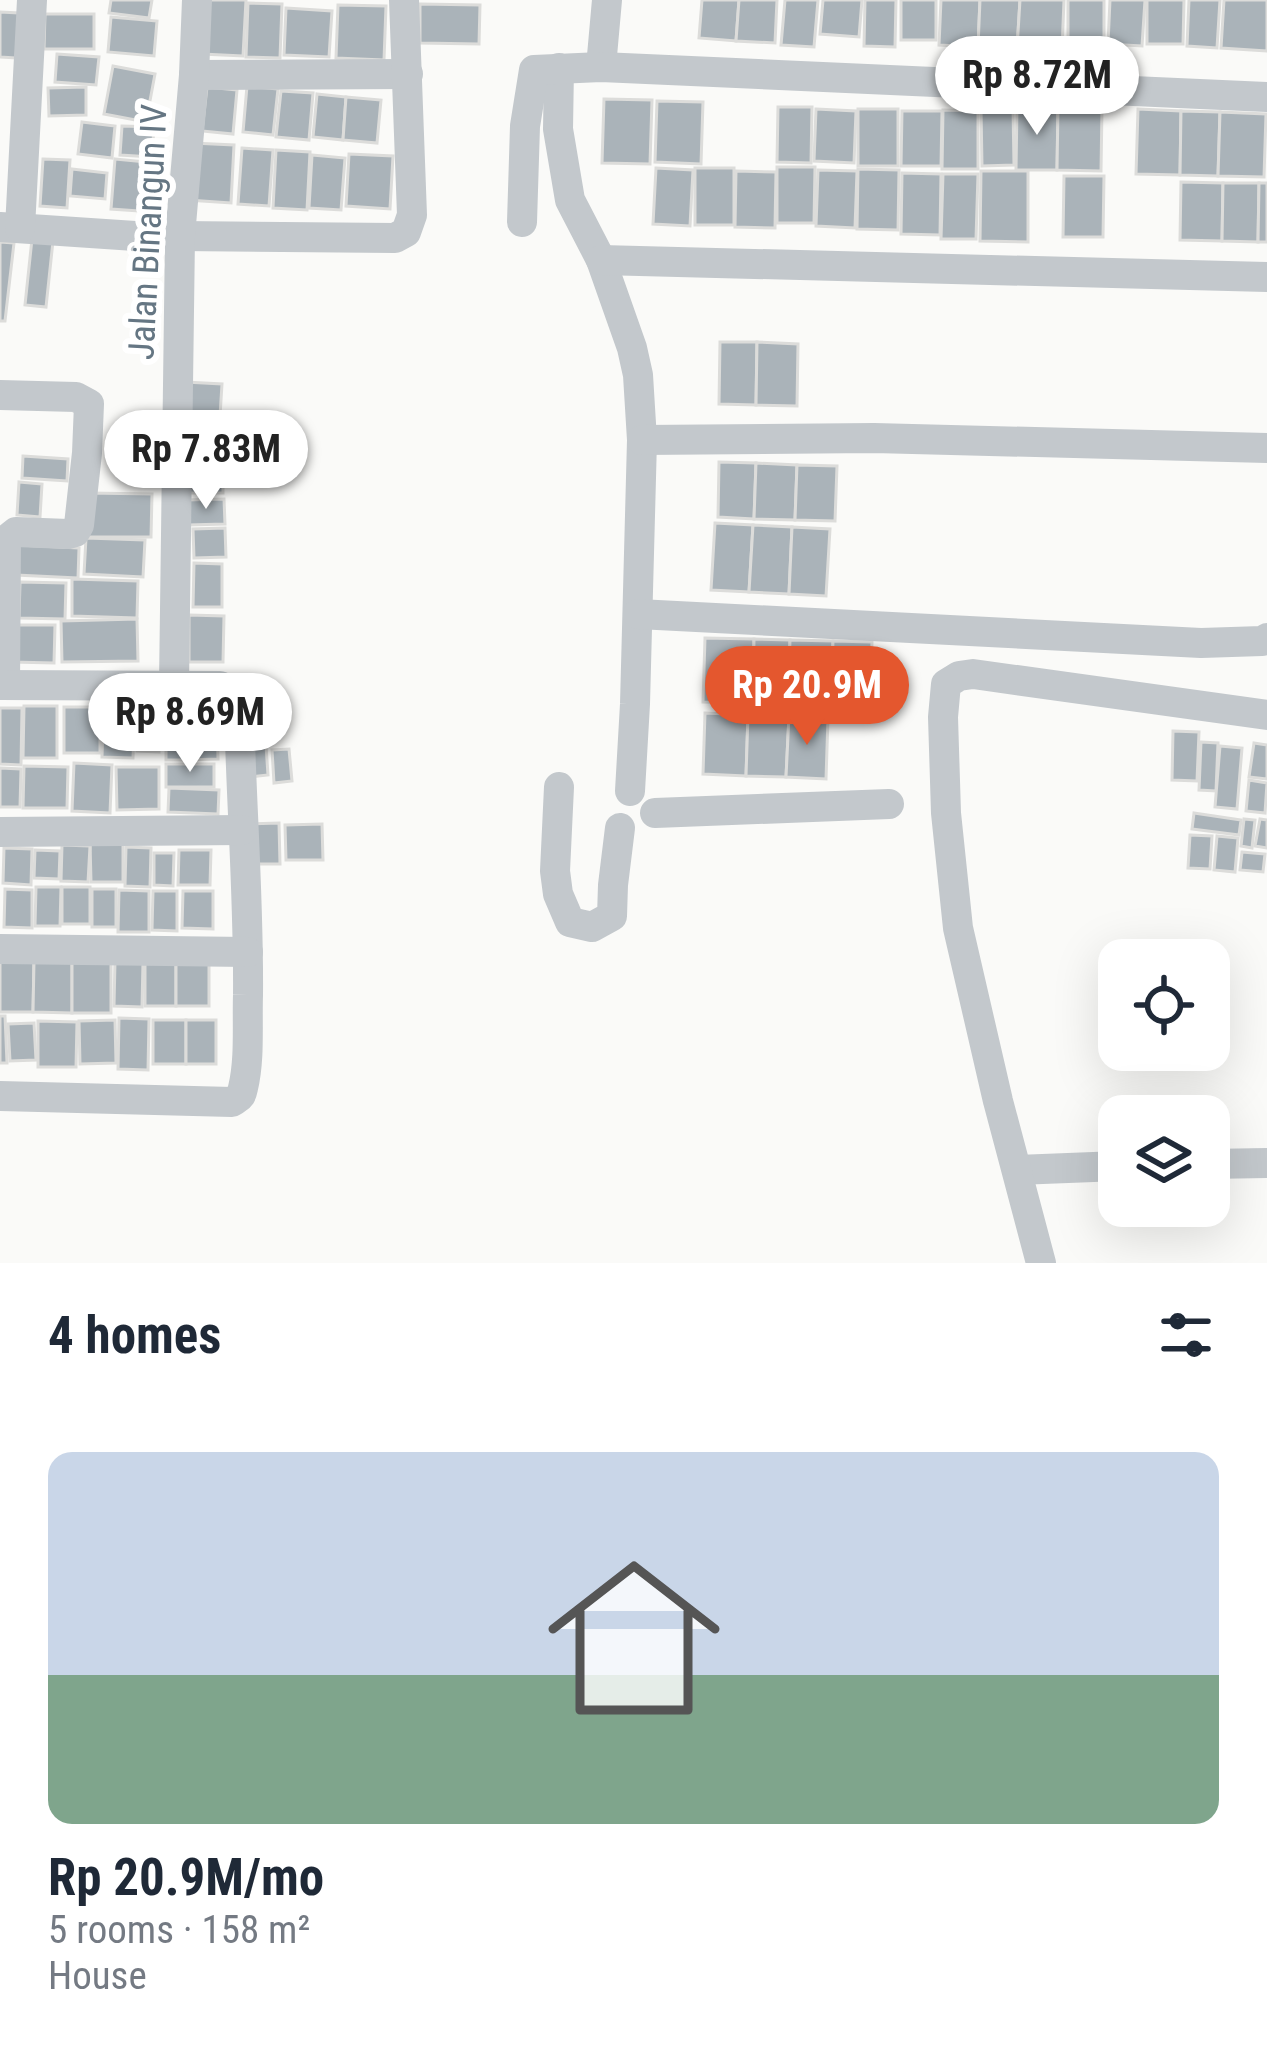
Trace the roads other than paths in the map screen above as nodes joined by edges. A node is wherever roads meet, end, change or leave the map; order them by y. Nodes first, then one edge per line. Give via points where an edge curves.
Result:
1 (32, 0) edge
2 (197, 0) edge
3 (404, 0) edge
4 (607, 0) edge
5 (601, 67) junction
6 (560, 68) junction
7 (407, 74) junction
8 (194, 75) junction
9 (14, 76) edge
10 (1267, 97) edge
11 (522, 222) dead end
12 (10, 227) edge
13 (165, 236) junction
14 (601, 260) junction
15 (1267, 277) edge
16 (0, 395) edge
17 (642, 440) junction
18 (1267, 448) edge
19 (638, 614) junction
20 (1267, 638) edge
21 (174, 684) junction
22 (2, 685) edge
23 (1267, 715) edge
24 (560, 787) dead end
25 (630, 791) junction
26 (889, 804) dead end
27 (655, 812) junction
28 (620, 828) junction
29 (242, 830) junction
30 (0, 832) edge
31 (0, 949) edge
32 (248, 952) junction
33 (0, 1096) edge
34 (1267, 1163) edge
35 (1230, 1164) edge
36 (1098, 1167) edge
37 (1017, 1170) junction
38 (1041, 1263) edge

1 - 9 street
2 - 8 street, Jalan Binangun IV
3 - 7 street
4 - 5 street
5 - 6 street
5 - 10 street
6 - 11 street via 533,70
6 - 14 street via 558,129 570,200
7 - 8 street
7 - 13 street via 412,215 402,235
8 - 13 street, Jalan Binangun IV
9 - 12 street
12 - 13 street
13 - 21 street, Jalan Binangun IV
14 - 15 street
14 - 17 street via 632,348
16 - 22 street via 89,404 80,525 68,534 16,532 6,540
17 - 18 street
17 - 19 street
19 - 20 street via 1201,643
19 - 25 street
21 - 22 street
21 - 29 street via 220,686 238,698
23 - 37 street via 973,674 946,684 946,813 958,928
24 - 28 street via 555,871 570,922 592,927 612,916
25 - 27 street via 648,796
25 - 28 street via 615,802
26 - 27 street
27 - 28 street via 638,833
29 - 30 street
29 - 32 street
31 - 32 street
32 - 33 street via 244,1078 232,1102
34 - 35 street
36 - 37 street
37 - 38 street

